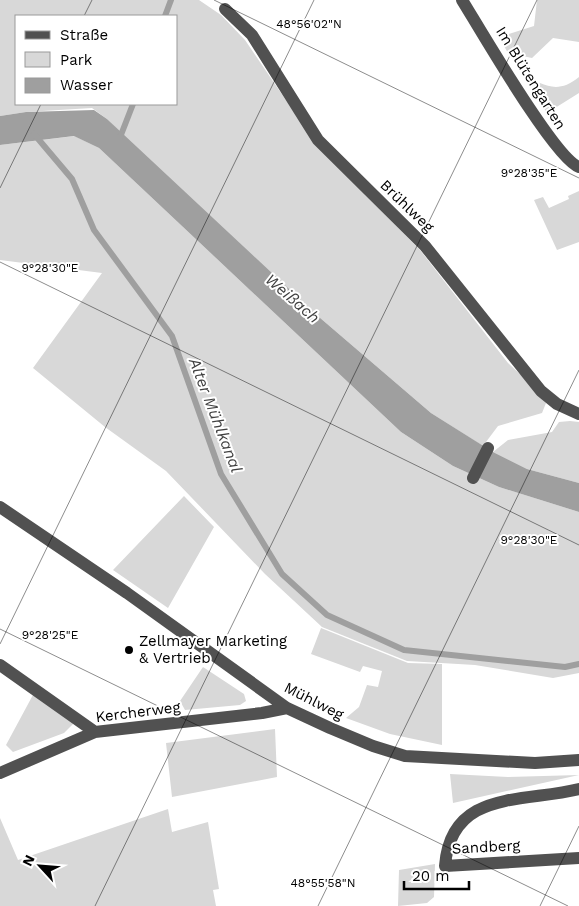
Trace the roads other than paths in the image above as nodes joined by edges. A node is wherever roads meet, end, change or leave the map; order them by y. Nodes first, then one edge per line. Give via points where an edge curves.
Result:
1 (462, 0) edge
2 (225, 9) dead end
3 (579, 168) edge
4 (579, 414) edge
5 (488, 448) dead end
6 (473, 478) dead end
7 (0, 507) edge
8 (0, 665) edge
9 (287, 708) junction
10 (95, 732) junction
11 (579, 760) edge
12 (0, 773) edge
13 (579, 789) edge
14 (579, 858) edge

1 - 3 street, Im Blütengarten via 554,144
2 - 4 street, Brühlweg via 252,36 318,140 425,246 542,391 557,404
5 - 6 street
7 - 9 street, Mühlweg
8 - 10 street
9 - 10 street, Kercherweg
9 - 11 street, Mühlweg via 373,746 405,756 535,763
10 - 12 street, Kercherweg
13 - 14 street, Sandberg via 502,801 469,814 452,836 445,866

